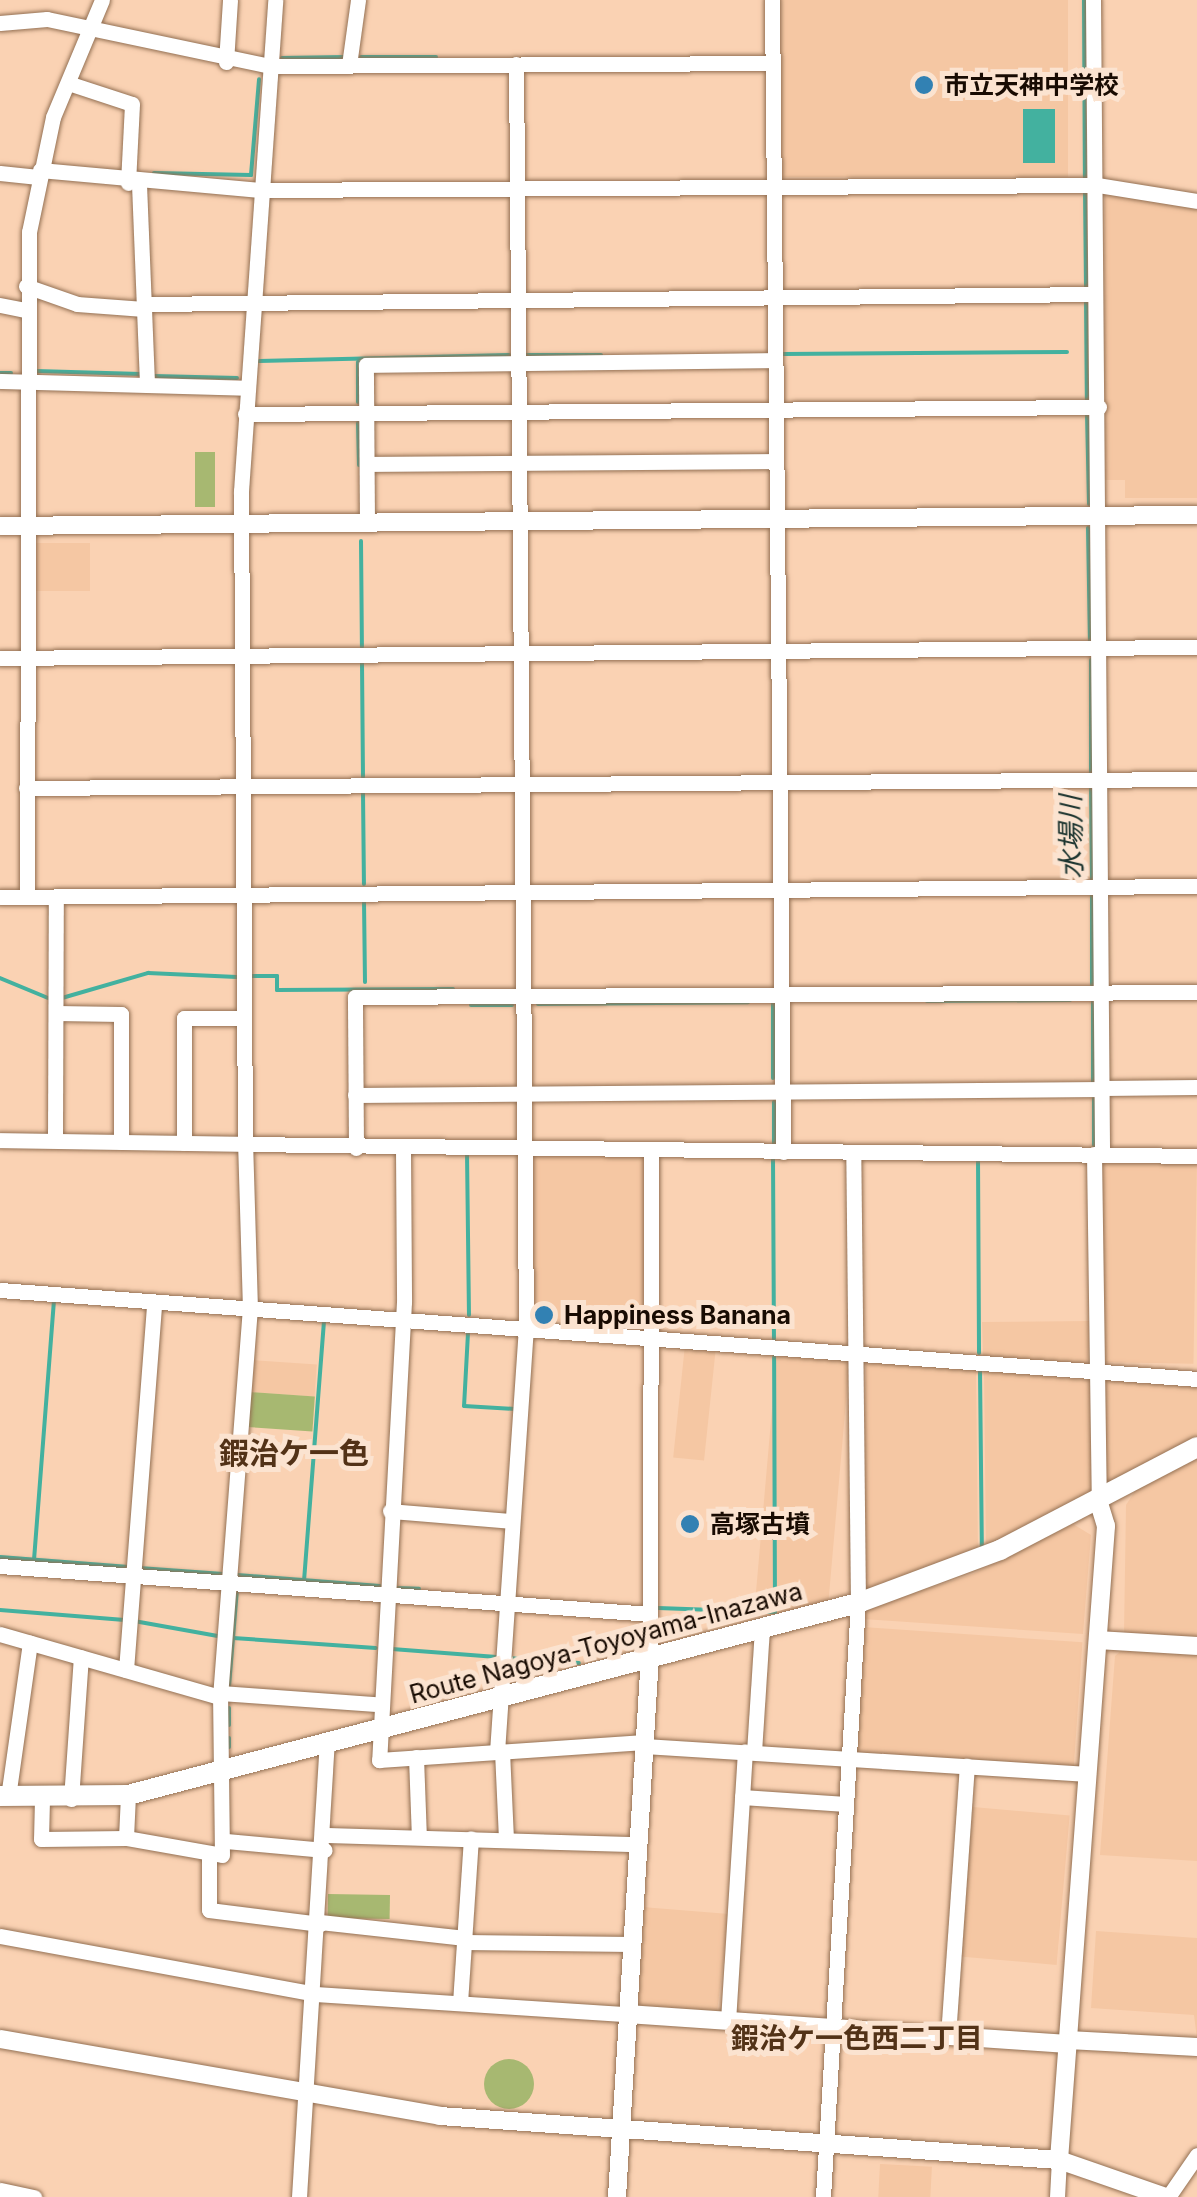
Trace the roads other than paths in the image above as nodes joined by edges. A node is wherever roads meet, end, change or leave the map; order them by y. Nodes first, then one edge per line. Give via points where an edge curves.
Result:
1 (102, 0) edge
2 (230, 0) edge
3 (274, 0) edge
4 (358, 0) edge
5 (772, 0) edge
6 (1093, 0) edge
7 (0, 23) edge
8 (90, 31) junction
9 (226, 62) junction
10 (772, 63) junction
11 (516, 64) junction
12 (349, 65) junction
13 (270, 66) junction
14 (68, 83) junction
15 (0, 173) edge
16 (38, 174) junction
17 (134, 184) junction
18 (1096, 185) junction
19 (774, 186) junction
20 (517, 188) junction
21 (260, 190) junction
22 (1197, 201) edge
23 (26, 286) junction
24 (1087, 294) dead end
25 (775, 296) junction
26 (518, 297) junction
27 (254, 302) junction
28 (0, 305) edge
29 (144, 306) junction
30 (25, 310) junction
31 (775, 360) junction
32 (518, 363) junction
33 (0, 380) edge
34 (23, 380) junction
35 (147, 385) junction
36 (247, 388) junction
37 (1092, 407) junction
38 (775, 409) junction
39 (366, 412) junction
40 (518, 412) junction
41 (245, 414) junction
42 (776, 461) junction
43 (518, 463) junction
44 (367, 464) junction
45 (1197, 515) edge
46 (1100, 516) junction
47 (776, 519) junction
48 (518, 522) junction
49 (367, 523) junction
50 (241, 524) junction
51 (0, 526) edge
52 (23, 526) junction
53 (1197, 647) edge
54 (1093, 648) junction
55 (778, 650) junction
56 (520, 653) junction
57 (242, 656) junction
58 (0, 658) edge
59 (24, 658) junction
60 (1197, 779) edge
61 (1094, 780) junction
62 (779, 782) junction
63 (521, 784) junction
64 (243, 787) junction
65 (26, 788) junction
66 (1197, 886) edge
67 (1095, 887) junction
68 (780, 888) junction
69 (522, 892) junction
70 (244, 894) junction
71 (27, 897) junction
72 (56, 897) junction
73 (0, 898) edge
74 (1096, 992) junction
75 (1197, 992) edge
76 (781, 994) junction
77 (523, 996) junction
78 (56, 1013) junction
79 (244, 1018) junction
80 (1197, 1087) edge
81 (1098, 1089) junction
82 (782, 1092) junction
83 (524, 1094) junction
84 (355, 1095) junction
85 (0, 1140) edge
86 (55, 1140) junction
87 (121, 1142) junction
88 (184, 1143) junction
89 (245, 1144) junction
90 (356, 1148) junction
91 (403, 1149) junction
92 (524, 1151) junction
93 (651, 1152) junction
94 (783, 1152) junction
95 (853, 1153) junction
96 (1098, 1154) junction
97 (1197, 1156) edge
98 (0, 1290) edge
99 (154, 1302) junction
100 (250, 1309) junction
101 (403, 1321) junction
102 (526, 1330) junction
103 (650, 1340) junction
104 (855, 1354) junction
105 (1098, 1372) junction
106 (1197, 1379) edge
107 (1197, 1447) edge
108 (1099, 1503) junction
109 (390, 1511) junction
110 (512, 1521) junction
111 (0, 1566) edge
112 (133, 1576) junction
113 (228, 1583) junction
114 (384, 1594) junction
115 (506, 1603) junction
116 (858, 1604) junction
117 (650, 1614) junction
118 (762, 1628) junction
119 (0, 1634) edge
120 (1098, 1640) junction
121 (30, 1642) junction
122 (1197, 1646) edge
123 (650, 1656) junction
124 (82, 1657) junction
125 (126, 1670) junction
126 (220, 1695) junction
127 (499, 1697) junction
128 (376, 1704) junction
129 (374, 1730) junction
130 (326, 1742) junction
131 (644, 1744) junction
132 (499, 1751) junction
133 (750, 1752) junction
134 (416, 1757) junction
135 (846, 1758) junction
136 (968, 1766) junction
137 (223, 1769) junction
138 (1088, 1774) junction
139 (128, 1795) junction
140 (4, 1796) edge
141 (742, 1797) junction
142 (42, 1799) junction
143 (71, 1799) junction
144 (846, 1804) junction
145 (419, 1837) junction
146 (126, 1838) junction
147 (471, 1838) junction
148 (506, 1839) junction
149 (226, 1840) junction
150 (326, 1842) junction
151 (638, 1844) junction
152 (209, 1854) junction
153 (320, 1923) junction
154 (0, 1936) edge
155 (465, 1940) junction
156 (632, 1944) junction
157 (315, 1994) junction
158 (460, 2003) junction
159 (627, 2014) junction
160 (728, 2021) junction
161 (834, 2028) junction
162 (948, 2036) junction
163 (0, 2039) edge
164 (1068, 2042) junction
165 (1197, 2047) edge
166 (307, 2096) junction
167 (620, 2130) junction
168 (826, 2144) junction
169 (1197, 2155) edge
170 (1059, 2160) junction
171 (0, 2190) edge
172 (34, 2197) edge
173 (299, 2197) edge
174 (617, 2197) edge
175 (823, 2197) edge
176 (1057, 2197) edge
177 (1167, 2197) edge

1 - 8 street
2 - 9 street
3 - 13 street
4 - 12 street
5 - 10 street
6 - 18 street
7 - 8 street via 47,19
8 - 9 street
8 - 14 street
9 - 13 street
10 - 11 street
10 - 19 street
11 - 12 street
11 - 20 street
12 - 13 street
13 - 21 street
14 - 16 street
14 - 17 street via 132,104
15 - 16 street
16 - 17 street
16 - 23 street
17 - 21 street
17 - 29 street
18 - 19 street
18 - 22 street
18 - 37 street
19 - 20 street
19 - 25 street
20 - 21 street
20 - 26 street
21 - 27 street
23 - 29 street via 77,304
23 - 30 street
24 - 25 street
25 - 26 street
25 - 31 street
26 - 27 street
26 - 32 street
27 - 29 street
27 - 36 street
28 - 30 street
29 - 35 street
30 - 34 street
31 - 32 street
31 - 38 street
32 - 39 street via 366,365
32 - 40 street
33 - 34 street
34 - 35 street
34 - 52 street
35 - 36 street
36 - 41 street
37 - 38 street
37 - 46 street
38 - 40 street
38 - 42 street
39 - 40 street
39 - 41 street
39 - 44 street
40 - 43 street
41 - 50 street
42 - 43 street
42 - 47 street
43 - 44 street
43 - 48 street
44 - 49 street
45 - 46 street
46 - 47 street
46 - 54 street
47 - 48 street
47 - 55 street
48 - 49 street
48 - 56 street
49 - 50 street
50 - 52 street
50 - 57 street
51 - 52 street
52 - 59 street
53 - 54 street
54 - 55 street
54 - 61 street
55 - 56 street
55 - 62 street
56 - 57 street
56 - 63 street
57 - 59 street
57 - 64 street
58 - 59 street
59 - 65 street
60 - 61 street
61 - 62 street
61 - 67 street
62 - 63 street
62 - 68 street
63 - 64 street
63 - 69 street
64 - 65 street
64 - 70 street
65 - 71 street
66 - 67 street
67 - 68 street
67 - 74 street
68 - 69 street
68 - 76 street
69 - 70 street
69 - 77 street
70 - 72 street
70 - 79 street
71 - 72 street
71 - 73 street
72 - 78 street
74 - 75 street
74 - 76 street
74 - 81 street
76 - 77 street
76 - 82 street
77 - 83 street
77 - 84 street via 355,997
78 - 86 street
78 - 87 street via 121,1014
79 - 88 street via 184,1018
79 - 89 street
80 - 81 street
81 - 82 street
81 - 96 street
82 - 83 street
82 - 94 street
83 - 84 street
83 - 92 street
84 - 90 street
85 - 86 street
86 - 87 street
87 - 88 street
88 - 89 street
89 - 90 street
89 - 100 street
90 - 91 street
91 - 92 street
91 - 101 street
92 - 93 street
92 - 102 street
93 - 94 street
93 - 103 street
94 - 95 street
95 - 96 street
95 - 104 street
96 - 97 street
96 - 105 street
98 - 99 street
99 - 100 street
99 - 112 street
100 - 101 street
100 - 113 street
101 - 102 street
101 - 109 street
102 - 103 street
102 - 110 street
103 - 104 street
103 - 117 street
104 - 105 street
104 - 116 street
105 - 106 street
105 - 108 street
107 - 108 main road, Route Nagoya-Toyoyama-Inazawa
108 - 116 main road, Route Nagoya-Toyoyama-Inazawa via 959,1569
108 - 120 street via 1106,1526
109 - 110 street
109 - 114 street
110 - 115 street
111 - 112 street
112 - 113 street
112 - 125 street
113 - 114 street
113 - 126 street
114 - 115 street
114 - 128 street
115 - 117 street
115 - 127 street
116 - 118 main road, Route Nagoya-Toyoyama-Inazawa
116 - 135 street
117 - 123 street
118 - 123 main road, Route Nagoya-Toyoyama-Inazawa
118 - 133 street
119 - 121 street
120 - 122 street
120 - 138 street
121 - 124 street
121 - 140 street
123 - 127 main road, Route Nagoya-Toyoyama-Inazawa
123 - 131 street
124 - 125 street
124 - 143 street
125 - 126 street
126 - 128 street
126 - 137 street
127 - 129 main road, Route Nagoya-Toyoyama-Inazawa
127 - 132 street
128 - 129 street
129 - 130 main road, Route Nagoya-Toyoyama-Inazawa
129 - 134 street via 378,1760
130 - 137 main road, Route Nagoya-Toyoyama-Inazawa
130 - 150 street
131 - 132 street
131 - 133 street
131 - 151 street
132 - 134 street
132 - 148 street
133 - 135 street
133 - 141 street
134 - 145 street
135 - 136 street
135 - 144 street
136 - 138 street
136 - 162 street
137 - 139 main road, Route Nagoya-Toyoyama-Inazawa
137 - 149 street
138 - 164 street
139 - 143 main road, Route Nagoya-Toyoyama-Inazawa
139 - 146 street
140 - 142 main road, Route Nagoya-Toyoyama-Inazawa
141 - 144 street
141 - 160 street
142 - 143 main road, Route Nagoya-Toyoyama-Inazawa
142 - 146 street via 41,1839
144 - 161 street
145 - 147 street
145 - 150 street
146 - 152 street
147 - 148 street
147 - 155 street
148 - 151 street
149 - 150 street
149 - 152 street via 222,1855
150 - 153 street
151 - 156 street
152 - 153 street via 209,1910
153 - 155 street
153 - 157 street
154 - 157 street
155 - 156 street
155 - 158 street
156 - 159 street
157 - 158 street
157 - 166 street
158 - 159 street
159 - 160 street
159 - 167 street
160 - 161 street
161 - 162 street
161 - 168 street
162 - 164 street
163 - 166 street
164 - 165 street
164 - 170 street
166 - 167 street
166 - 173 street
167 - 168 street
167 - 174 street
168 - 170 street
168 - 175 street
169 - 177 street
170 - 176 street
170 - 177 street
171 - 172 street

